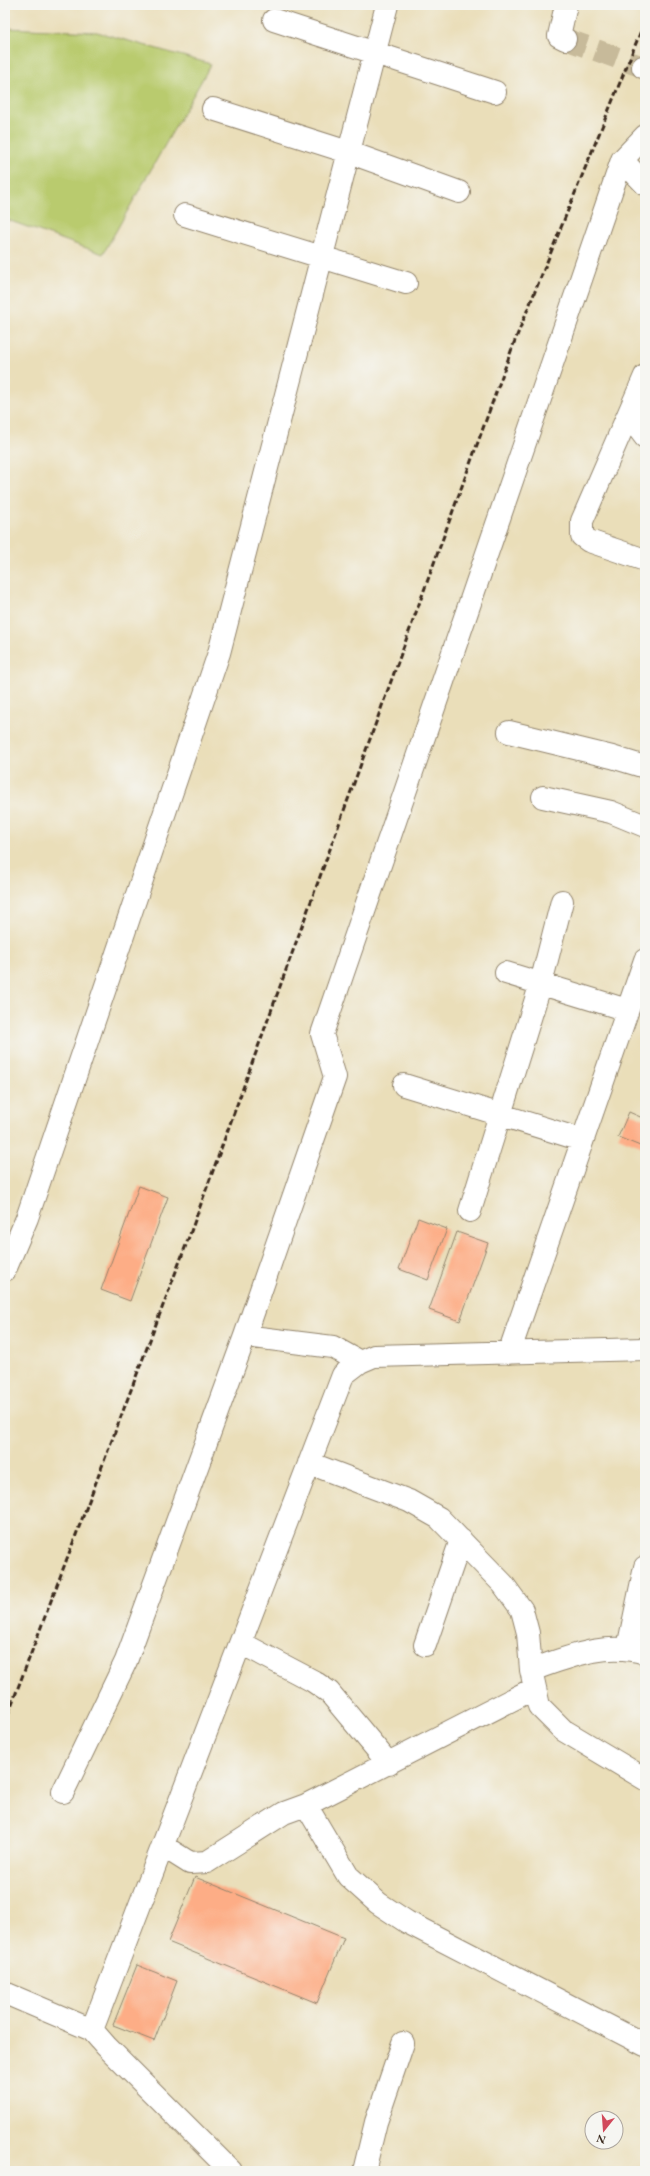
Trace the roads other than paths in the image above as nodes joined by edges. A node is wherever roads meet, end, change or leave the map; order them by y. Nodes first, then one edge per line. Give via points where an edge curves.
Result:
1 (387, 5) edge
2 (566, 5) edge
3 (274, 20) dead end
4 (565, 39) dead end
5 (375, 52) junction
6 (494, 92) dead end
7 (213, 110) dead end
8 (645, 136) edge
9 (348, 152) junction
10 (622, 160) junction
11 (645, 184) edge
12 (459, 192) dead end
13 (185, 216) dead end
14 (321, 256) junction
15 (406, 283) dead end
16 (645, 376) edge
17 (629, 416) junction
18 (645, 437) edge
19 (645, 560) edge
20 (509, 732) dead end
21 (645, 767) edge
22 (543, 797) dead end
23 (645, 826) edge
24 (562, 901) dead end
25 (645, 960) edge
26 (506, 973) dead end
27 (541, 984) junction
28 (627, 1010) junction
29 (404, 1085) dead end
30 (501, 1115) junction
31 (582, 1140) junction
32 (470, 1211) dead end
33 (5, 1270) edge
34 (245, 1336) junction
35 (645, 1349) edge
36 (509, 1353) junction
37 (360, 1362) junction
38 (309, 1464) junction
39 (461, 1540) junction
40 (645, 1567) edge
41 (240, 1642) junction
42 (425, 1645) dead end
43 (637, 1651) edge
44 (533, 1679) junction
45 (389, 1764) junction
46 (645, 1779) edge
47 (63, 1792) dead end
48 (306, 1805) junction
49 (163, 1846) junction
50 (5, 1993) edge
51 (92, 2030) junction
52 (402, 2043) dead end
53 (645, 2045) edge
54 (231, 2171) edge
55 (364, 2171) edge

1 - 5 street
2 - 4 street via 559,36
3 - 5 street
5 - 6 street
5 - 9 street
7 - 9 street
8 - 10 street
9 - 12 street
9 - 14 street
10 - 11 street
10 - 34 street via 322,1034 335,1077
13 - 14 street
14 - 15 street
14 - 33 street via 219,654 27,1218
16 - 17 street
17 - 18 street
17 - 19 street via 582,521 581,529 582,536 589,541
20 - 21 street
22 - 23 street via 611,812
24 - 27 street
25 - 28 street
26 - 27 street
27 - 28 street
27 - 30 street
28 - 31 street
29 - 30 street
30 - 31 street
30 - 32 street
31 - 36 street
34 - 37 street via 333,1347
34 - 47 street via 126,1661
35 - 36 street
36 - 37 street via 374,1356
37 - 38 street via 343,1375
38 - 39 street via 409,1501 440,1518
38 - 41 street
39 - 42 street
39 - 44 street via 503,1584 522,1610 528,1633
40 - 43 street
41 - 45 street via 329,1692
41 - 49 street
43 - 44 street via 591,1650
44 - 45 street
44 - 46 street via 539,1706 563,1730
45 - 48 street
48 - 49 street via 284,1814 207,1862 190,1864
48 - 53 street via 348,1876 378,1903 406,1922
49 - 51 street
50 - 51 street
51 - 54 street
52 - 55 street via 376,2122

